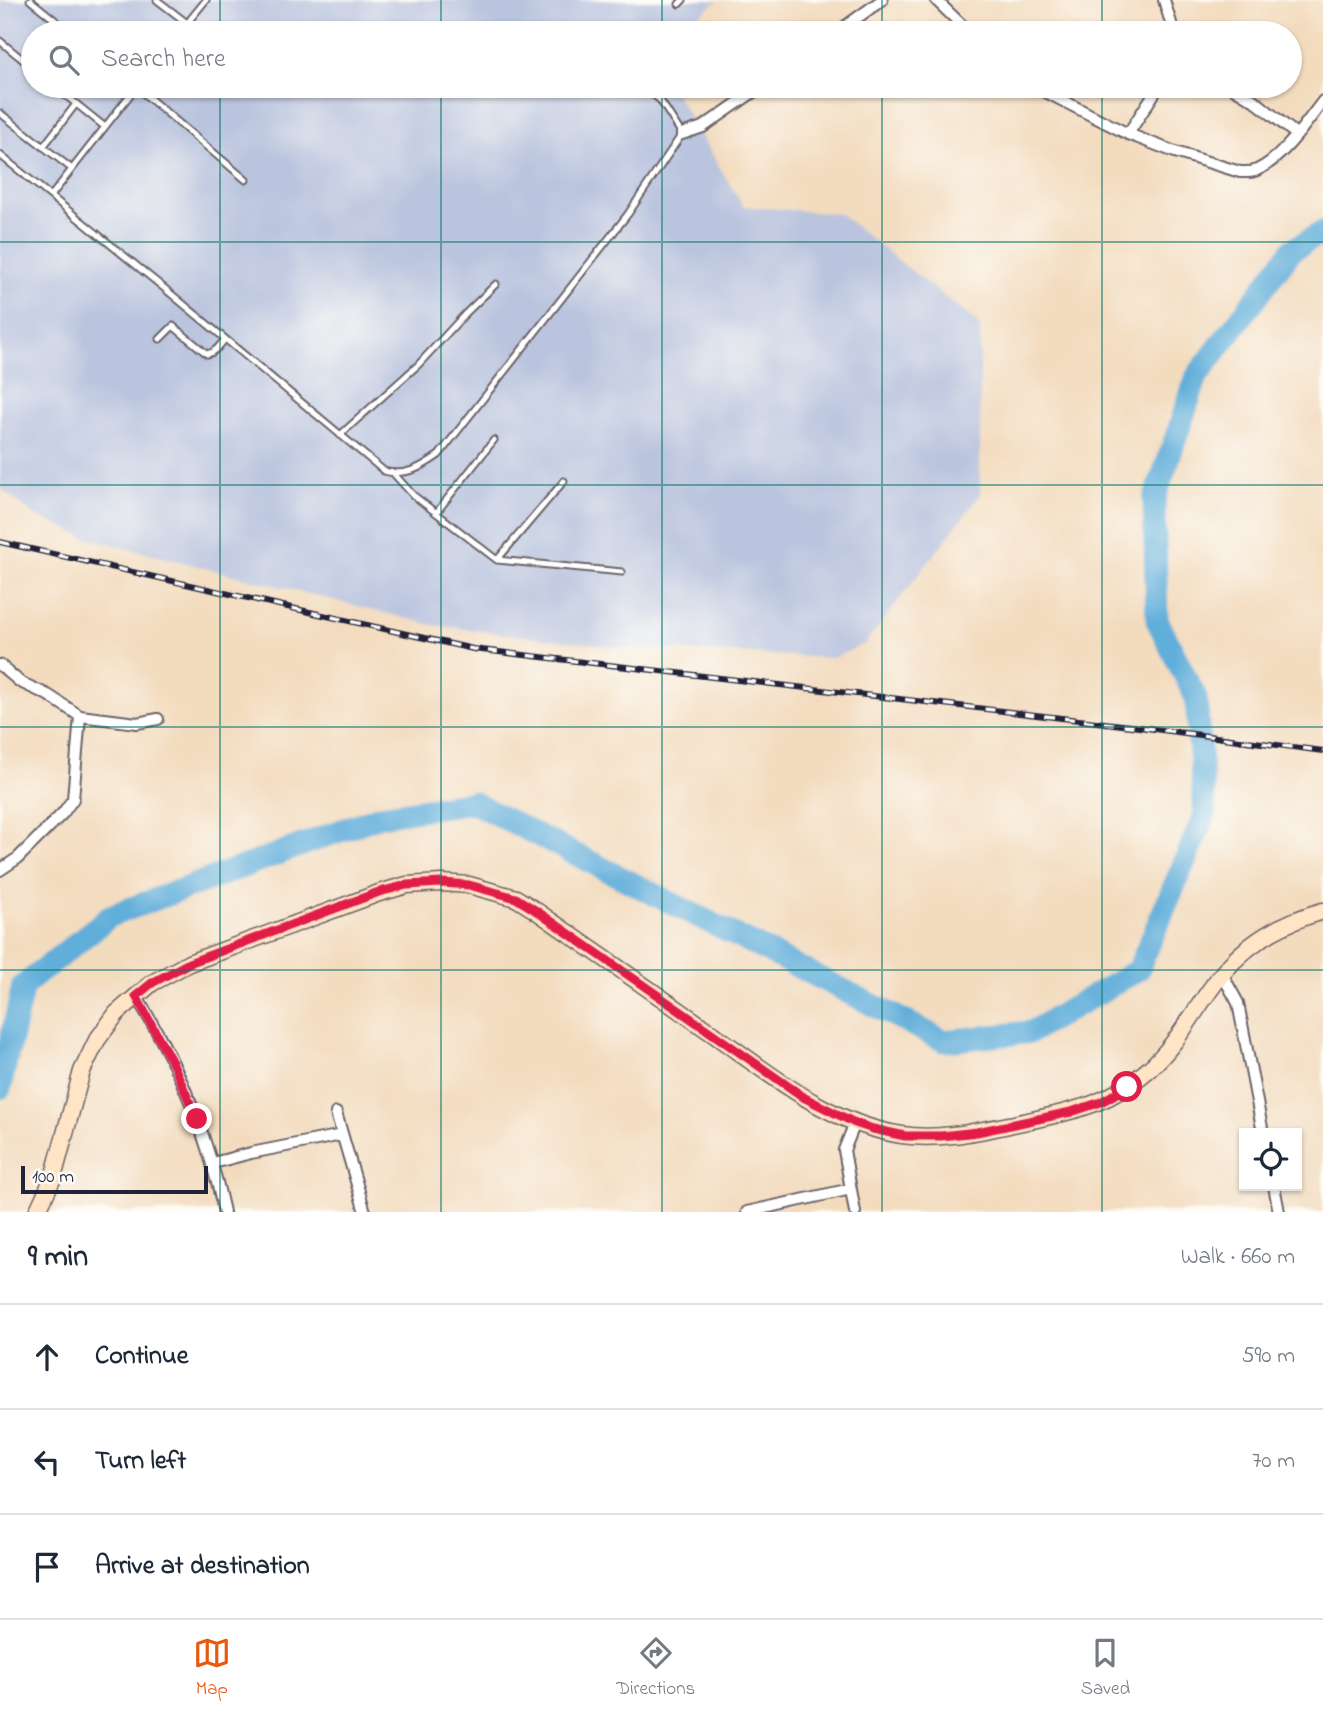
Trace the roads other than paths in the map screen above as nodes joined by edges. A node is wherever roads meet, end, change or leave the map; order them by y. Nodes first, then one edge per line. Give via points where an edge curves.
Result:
1 (30, 0) edge
2 (157, 0) edge
3 (206, 0) edge
4 (882, 0) edge
5 (936, 0) edge
6 (1164, 0) edge
7 (56, 21) edge
8 (184, 21) edge
9 (189, 21) edge
10 (853, 21) edge
11 (958, 21) edge
12 (1170, 21) edge
13 (0, 41) edge
14 (21, 58) edge
15 (69, 98) edge
16 (127, 98) edge
17 (150, 98) edge
18 (657, 98) edge
19 (745, 98) edge
20 (1056, 98) edge
21 (1151, 98) edge
22 (1250, 98) edge
23 (1323, 102) edge
24 (76, 104) junction
25 (0, 113) edge
26 (105, 127) junction
27 (682, 134) junction
28 (1128, 134) junction
29 (1297, 135) junction
30 (43, 147) junction
31 (0, 155) edge
32 (72, 169) junction
33 (246, 180) dead end
34 (51, 196) junction
35 (496, 284) dead end
36 (160, 339) dead end
37 (225, 339) junction
38 (340, 435) junction
39 (494, 440) dead end
40 (394, 474) junction
41 (564, 481) dead end
42 (436, 513) junction
43 (497, 560) junction
44 (622, 572) dead end
45 (0, 665) edge
46 (80, 716) junction
47 (158, 719) dead end
48 (0, 870) edge
49 (1323, 911) edge
50 (1222, 974) junction
51 (136, 996) junction
52 (336, 1113) dead end
53 (855, 1123) junction
54 (1262, 1128) edge
55 (342, 1135) junction
56 (213, 1163) junction
57 (851, 1189) junction
58 (1275, 1191) edge
59 (37, 1212) edge
60 (224, 1212) edge
61 (365, 1212) edge
62 (747, 1212) edge
63 (855, 1212) edge
64 (1279, 1212) edge

1 - 7 lane
2 - 8 lane
3 - 9 lane
4 - 10 street
5 - 11 street
6 - 12 street
13 - 14 lane
15 - 24 lane
16 - 26 lane
17 - 33 lane
18 - 27 lane
19 - 27 street via 703,127
20 - 28 street
21 - 28 street
22 - 29 street
23 - 29 street
24 - 26 lane
24 - 30 lane
25 - 30 lane
26 - 32 lane
27 - 40 lane via 628,214 439,455 416,470
28 - 29 street via 1249,173 1265,165
30 - 32 lane
31 - 34 lane
32 - 34 lane
34 - 37 lane
35 - 38 lane via 418,365
36 - 37 lane via 173,326 211,354
37 - 38 lane
38 - 40 lane
39 - 42 lane
40 - 42 lane
41 - 43 lane
42 - 43 lane
43 - 44 lane
45 - 46 street via 20,682
46 - 47 street via 137,723
46 - 48 street via 73,799 18,858
49 - 50 street via 1272,930
50 - 53 street via 1169,1049 1127,1087 1101,1102 977,1132 941,1136 905,1136
50 - 54 street via 1238,1003
51 - 53 street via 189,963 379,892 407,885 469,885 516,898 805,1098
51 - 56 street via 174,1066
51 - 59 street via 97,1040 82,1071 53,1178
52 - 55 street
53 - 57 street via 844,1150
55 - 56 street
55 - 61 street
56 - 60 street
57 - 62 street
57 - 63 street
58 - 64 street

